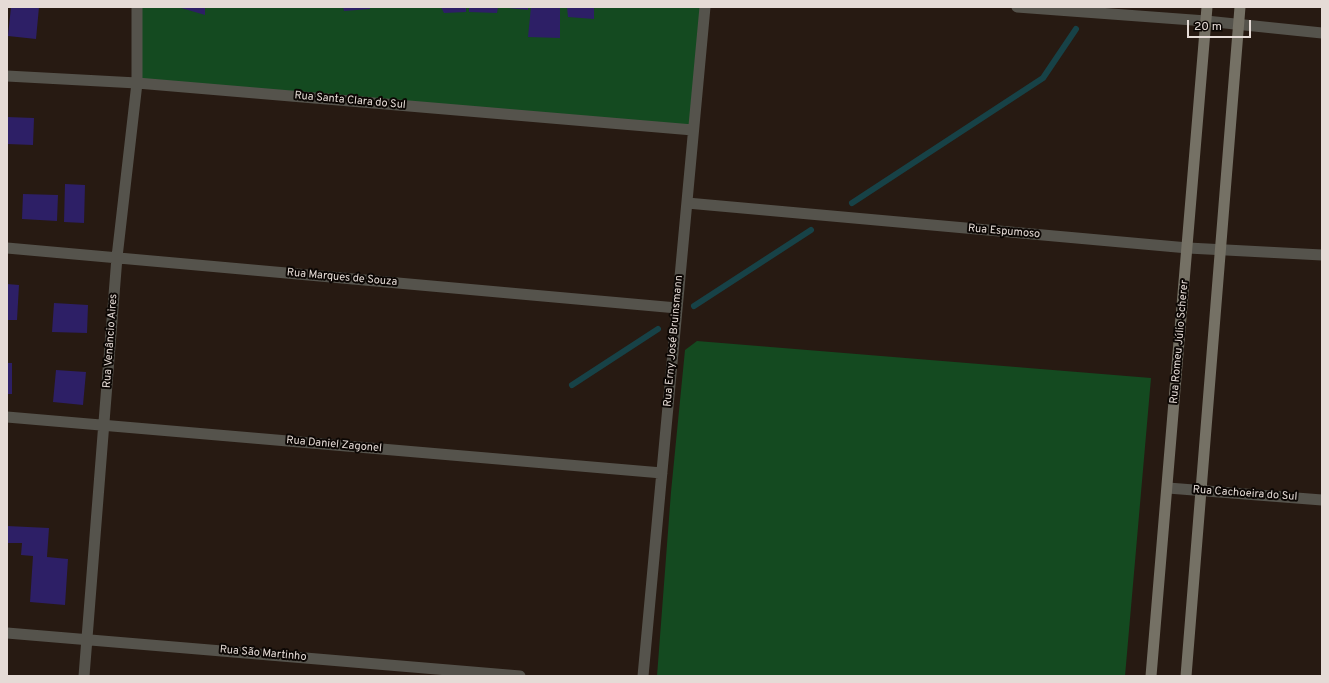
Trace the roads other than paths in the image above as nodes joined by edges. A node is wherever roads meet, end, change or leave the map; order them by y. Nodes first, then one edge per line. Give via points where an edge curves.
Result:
1 (137, 7) edge
2 (705, 7) edge
3 (1017, 7) edge
4 (1208, 7) edge
5 (1240, 7) edge
6 (1206, 21) junction
7 (1239, 25) junction
8 (1322, 33) edge
9 (7, 76) edge
10 (136, 83) junction
11 (693, 130) junction
12 (687, 203) junction
13 (7, 248) edge
14 (1188, 248) junction
15 (1220, 250) junction
16 (1322, 255) edge
17 (117, 257) junction
18 (677, 308) junction
19 (7, 417) edge
20 (104, 425) junction
21 (662, 473) junction
22 (1168, 488) junction
23 (1201, 491) junction
24 (1322, 500) edge
25 (7, 633) edge
26 (87, 640) junction
27 (84, 676) edge
28 (520, 676) edge
29 (643, 676) edge
30 (1151, 676) edge
31 (1186, 676) edge

1 - 10 street, Rua Venâncio Aires
2 - 11 street, Rua Erny José Bruinsmann
3 - 6 street
4 - 6 main road, Rua Romeu Júlio Scherer
5 - 7 main road
6 - 7 street
6 - 14 main road, Rua Romeu Júlio Scherer
7 - 8 street
7 - 15 main road
9 - 10 street, Rua Santa Clara do Sul
10 - 11 street, Rua Santa Clara do Sul
10 - 17 street, Rua Venâncio Aires
11 - 12 street, Rua Erny José Bruinsmann
12 - 14 street, Rua Espumoso
12 - 18 street, Rua Erny José Bruinsmann
13 - 17 street, Rua Marques de Souza
14 - 15 street, Rua Espumoso
14 - 22 main road, Rua Romeu Júlio Scherer
15 - 16 street, Rua Espumoso
15 - 23 main road
17 - 18 street, Rua Marques de Souza
17 - 20 street, Rua Venâncio Aires
18 - 21 street, Rua Erny José Bruinsmann
19 - 20 street, Rua Daniel Zagonel
20 - 21 street, Rua Daniel Zagonel
20 - 26 street, Rua Venâncio Aires
21 - 29 street, Rua Erny José Bruinsmann
22 - 23 street, Rua Cachoeira do Sul
22 - 30 main road, Rua Romeu Júlio Scherer
23 - 24 street, Rua Cachoeira do Sul
23 - 31 main road
25 - 26 street, Rua São Martinho
26 - 27 street, Rua Venâncio Aires
26 - 28 street, Rua São Martinho

